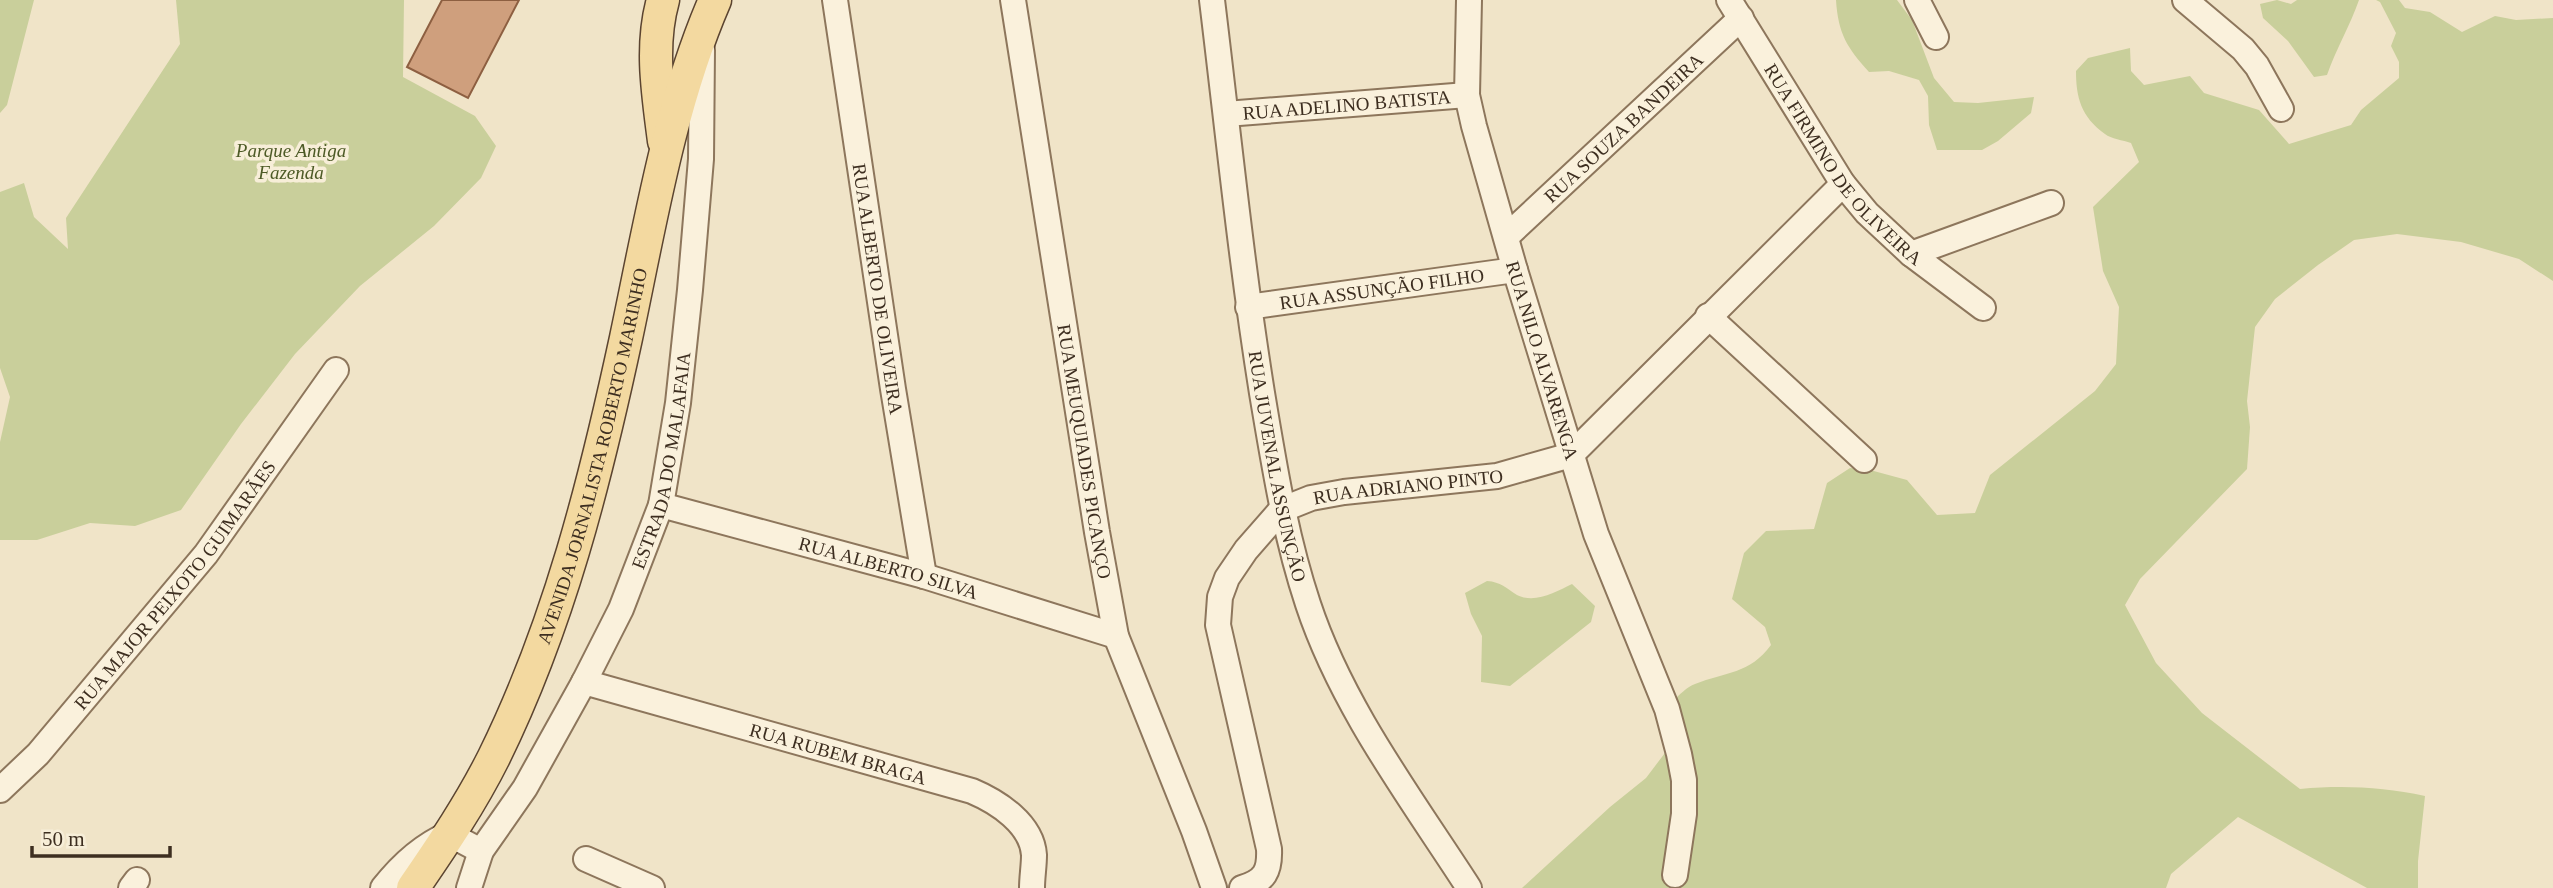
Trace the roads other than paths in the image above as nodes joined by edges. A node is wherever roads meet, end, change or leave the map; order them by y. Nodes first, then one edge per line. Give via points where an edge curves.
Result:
1 (663, 0) edge
2 (835, 0) edge
3 (1013, 0) edge
4 (1212, 0) edge
5 (1469, 0) edge
6 (1917, 0) edge
7 (2185, 0) edge
8 (1735, 9) edge
9 (709, 14) edge
10 (1936, 37) dead end
11 (1467, 95) junction
12 (2281, 109) dead end
13 (1226, 114) junction
14 (666, 156) junction
15 (1843, 184) junction
16 (2051, 203) dead end
17 (1507, 236) junction
18 (1911, 254) junction
19 (1515, 270) junction
20 (1248, 307) junction
21 (1983, 308) dead end
22 (1708, 316) junction
23 (336, 370) dead end
24 (1571, 455) junction
25 (1864, 460) dead end
26 (662, 505) junction
27 (1281, 510) junction
28 (924, 576) junction
29 (1116, 636) junction
30 (584, 682) junction
31 (0, 790) edge
32 (449, 834) junction
33 (481, 851) junction
34 (586, 859) dead end
35 (1675, 875) dead end
36 (383, 888) edge
37 (413, 888) edge
38 (469, 888) edge
39 (652, 888) edge
40 (1032, 888) edge
41 (1214, 888) edge
42 (1242, 888) edge
43 (1469, 888) edge

1 - 14 main road via 656,82
2 - 28 street, RUA ALBERTO DE OLIVEIRA
3 - 29 street, RUA MEUQUIADES PICANÇO
4 - 13 street, RUA JUVENAL ASSUNÇÃO
5 - 11 street, RUA NILO ALVARENGA
6 - 10 street
7 - 12 street via 2243,49
8 - 15 street, RUA FIRMINO DE OLIVEIRA
8 - 17 street, RUA SOUZA BANDEIRA
9 - 14 main road, AVENIDA JORNALISTA ROBERTO MARINHO via 691,60
9 - 26 street, ESTRADA DO MALAFAIA via 690,290
11 - 13 street, RUA ADELINO BATISTA
11 - 17 street, RUA NILO ALVARENGA
13 - 20 street, RUA JUVENAL ASSUNÇÃO
14 - 32 main road, AVENIDA JORNALISTA ROBERTO MARINHO via 610,409 566,574 493,759
15 - 18 street, RUA FIRMINO DE OLIVEIRA
15 - 22 street, RUA ADRIANO PINTO
16 - 18 street
17 - 19 street, RUA NILO ALVARENGA
18 - 21 street, RUA FIRMINO DE OLIVEIRA
19 - 20 street, RUA ASSUNÇÃO FILHO
19 - 24 street, RUA NILO ALVARENGA
20 - 27 street, RUA JUVENAL ASSUNÇÃO
22 - 24 street, RUA ADRIANO PINTO
22 - 25 street
23 - 31 street, RUA MAJOR PEIXOTO GUIMARÃES via 206,554 38,754
24 - 27 street, RUA ADRIANO PINTO via 1497,476 1344,492
24 - 35 street, RUA NILO ALVARENGA via 1596,534 1667,709 1684,780
26 - 28 street, RUA ALBERTO SILVA
26 - 30 street, ESTRADA DO MALAFAIA via 621,609
27 - 42 street, RUA ADRIANO PINTO via 1246,550 1220,597 1218,625 1269,849 1270,867 1263,877
27 - 43 street, RUA JUVENAL ASSUNÇÃO via 1308,606 1335,670 1369,732
28 - 29 street, RUA ALBERTO SILVA
29 - 41 street, RUA MEUQUIADES PICANÇO
30 - 33 street, ESTRADA DO MALAFAIA via 525,788
30 - 40 street, RUA RUBEM BRAGA via 990,799 1012,814 1026,833 1034,853
32 - 33 street
32 - 36 street via 413,855
32 - 37 main road, AVENIDA JORNALISTA ROBERTO MARINHO
33 - 38 street, ESTRADA DO MALAFAIA
34 - 39 street

